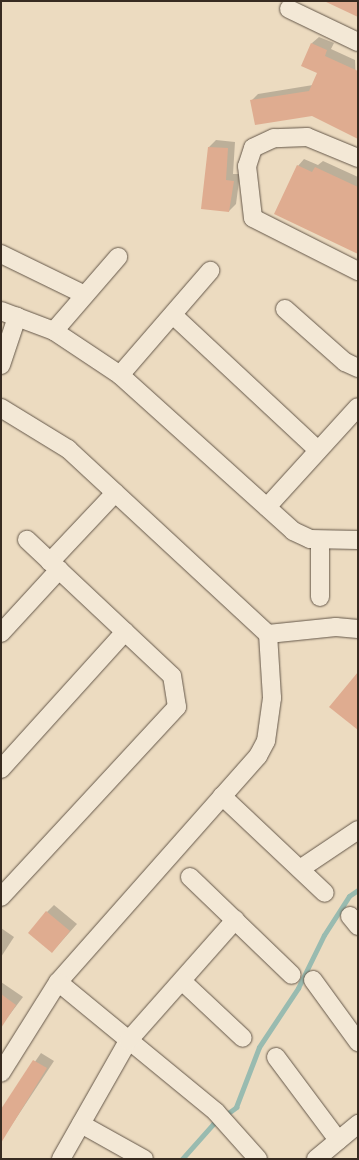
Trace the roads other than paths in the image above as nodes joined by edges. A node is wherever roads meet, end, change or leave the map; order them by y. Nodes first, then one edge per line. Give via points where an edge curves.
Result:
1 (290, 9) dead end
2 (358, 42) edge
3 (358, 158) edge
4 (1, 254) edge
5 (118, 257) dead end
6 (358, 271) edge
7 (210, 272) dead end
8 (85, 295) junction
9 (285, 309) dead end
10 (9, 314) edge
11 (173, 315) junction
12 (54, 331) junction
13 (1, 365) edge
14 (358, 368) edge
15 (120, 375) junction
16 (358, 407) edge
17 (1, 408) edge
18 (318, 450) junction
19 (115, 493) junction
20 (267, 507) junction
21 (358, 527) edge
22 (27, 540) dead end
23 (320, 540) junction
24 (352, 540) edge
25 (54, 566) junction
26 (320, 597) dead end
27 (358, 629) edge
28 (1, 632) edge
29 (125, 632) junction
30 (268, 634) junction
31 (1, 769) edge
32 (222, 796) junction
33 (358, 830) edge
34 (300, 869) junction
35 (190, 877) dead end
36 (7, 881) edge
37 (325, 893) dead end
38 (1, 897) edge
39 (235, 920) junction
40 (292, 975) dead end
41 (313, 980) dead end
42 (182, 981) junction
43 (58, 982) junction
44 (243, 1038) dead end
45 (128, 1041) junction
46 (358, 1042) edge
47 (276, 1057) dead end
48 (1, 1073) edge
49 (81, 1124) junction
50 (358, 1124) edge
51 (338, 1140) junction
52 (61, 1159) edge
53 (144, 1159) edge
54 (258, 1159) edge
55 (316, 1159) edge

1 - 2 street
3 - 6 street via 308,137 274,138 253,148 247,166 254,218
4 - 8 street
5 - 8 street
7 - 11 street
8 - 12 street
9 - 14 street via 345,362
10 - 12 street
10 - 13 street
11 - 15 street
11 - 18 street
12 - 15 street
15 - 20 street
16 - 18 street
17 - 19 street via 68,449
18 - 20 street
19 - 25 street
19 - 30 street
20 - 23 street via 293,531
21 - 24 street
22 - 25 street
23 - 24 street
23 - 26 street
25 - 28 street
25 - 29 street
27 - 30 street via 336,627
29 - 31 street
29 - 36 street via 172,676 177,707
30 - 32 street via 272,698 266,741 258,756
32 - 34 street
32 - 43 street
33 - 34 street
34 - 37 street
35 - 39 street
36 - 38 street
39 - 40 street
39 - 42 street
41 - 46 street
42 - 44 street
42 - 45 street
43 - 45 street
43 - 48 street
45 - 49 street
45 - 54 street via 216,1112
47 - 51 street
49 - 52 street
49 - 53 street
50 - 51 street
51 - 55 street

